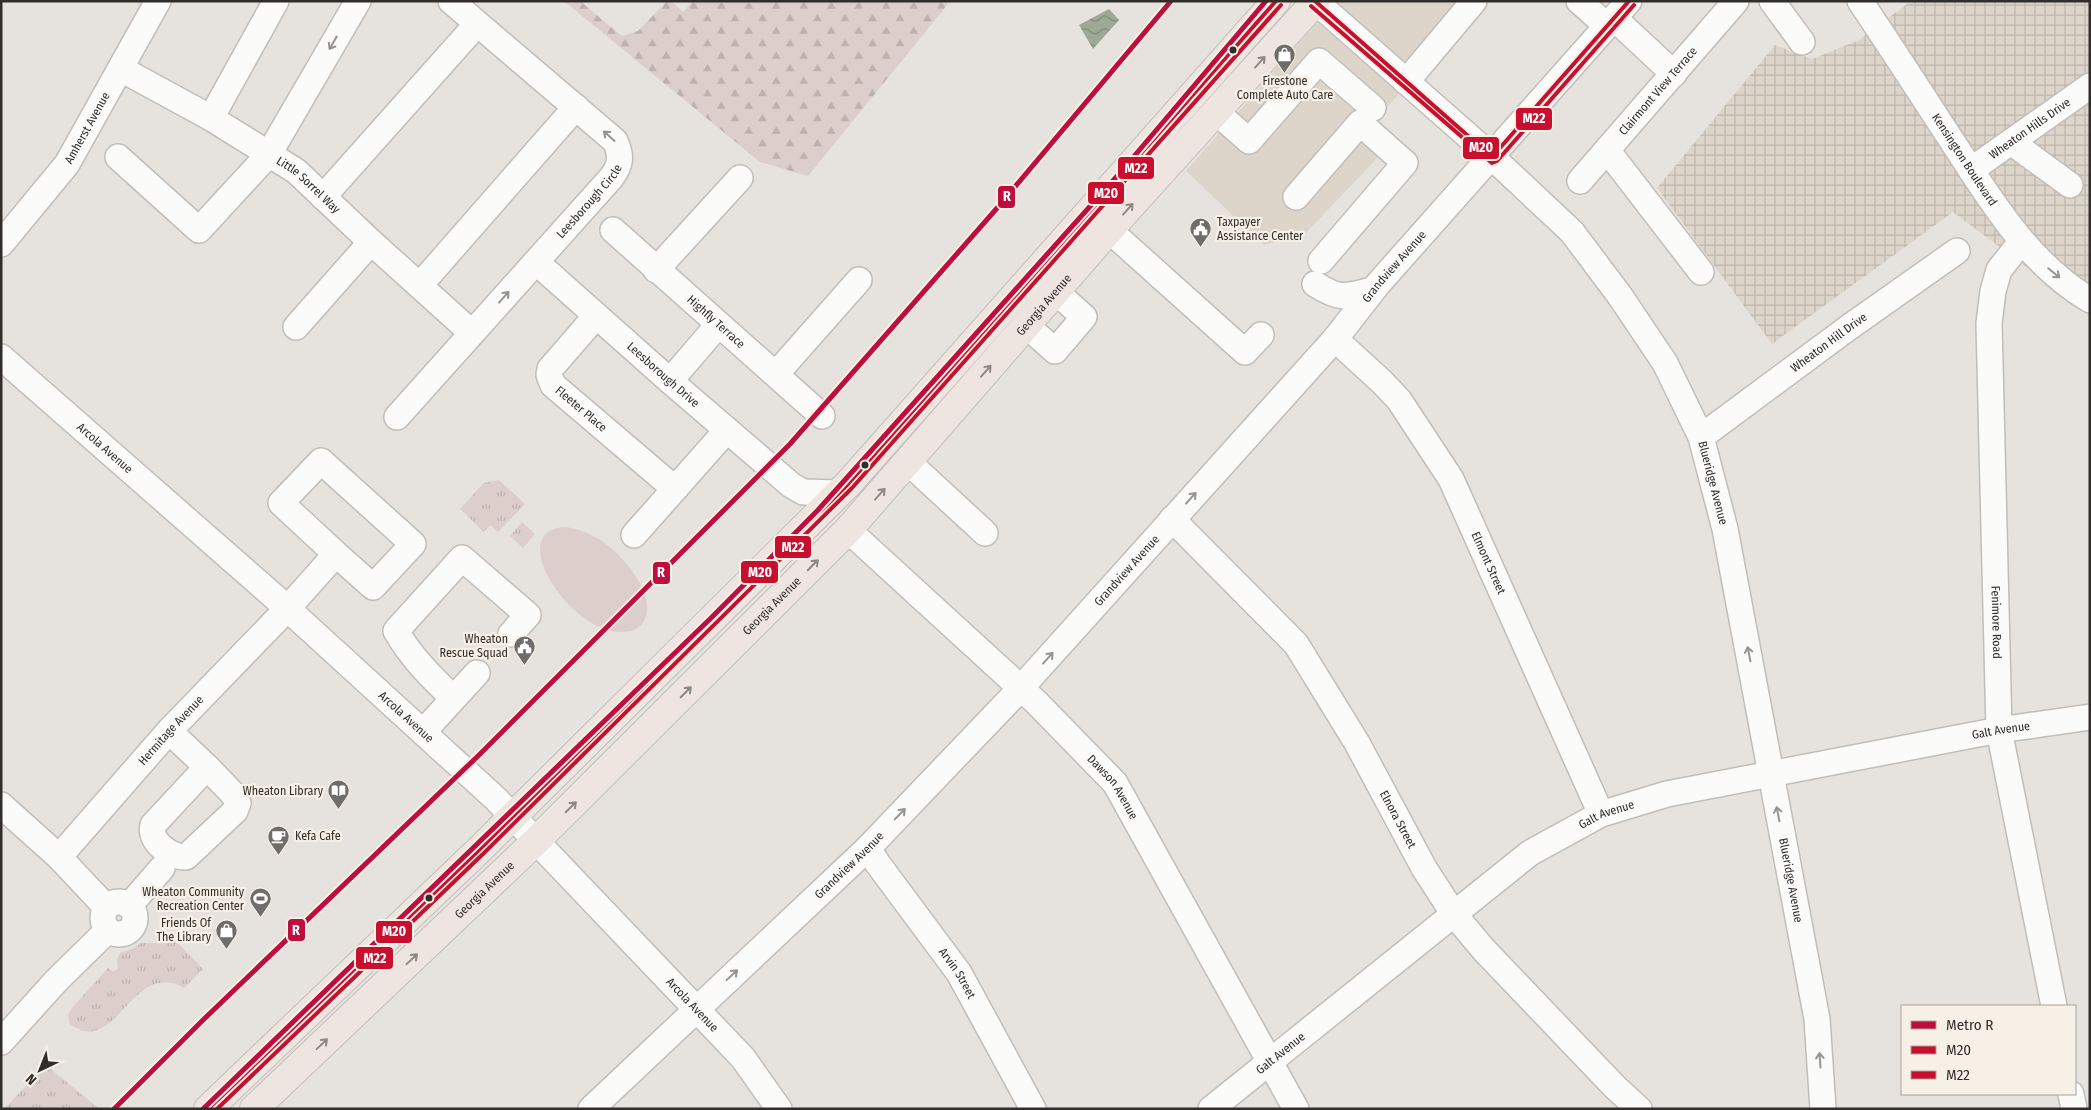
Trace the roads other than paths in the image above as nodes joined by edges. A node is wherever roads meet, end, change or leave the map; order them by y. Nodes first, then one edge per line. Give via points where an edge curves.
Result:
1 (158, 1) edge
2 (276, 1) edge
3 (358, 1) edge
4 (451, 1) edge
5 (1276, 1) edge
6 (1316, 1) edge
7 (1474, 1) edge
8 (1579, 1) edge
9 (1736, 1) edge
10 (1772, 1) edge
11 (1860, 1) edge
12 (1617, 15) edge
13 (477, 24) junction
14 (1802, 42) dead end
15 (121, 69) junction
16 (1674, 74) junction
17 (1403, 80) junction
18 (2090, 86) edge
19 (576, 107) junction
20 (1215, 111) junction
21 (1367, 116) junction
22 (211, 118) junction
23 (2011, 142) junction
24 (1607, 150) junction
25 (269, 154) junction
26 (1492, 156) junction
27 (118, 157) dead end
28 (1971, 170) junction
29 (740, 178) dead end
30 (1580, 181) dead end
31 (2070, 184) dead end
32 (323, 197) junction
33 (1296, 197) dead end
34 (613, 230) dead end
35 (1109, 230) junction
36 (371, 242) junction
37 (2021, 242) junction
38 (1, 244) edge
39 (1957, 251) dead end
40 (536, 262) junction
41 (656, 270) junction
42 (1701, 272) dead end
43 (859, 280) dead end
44 (420, 285) junction
45 (1372, 290) junction
46 (1056, 292) junction
47 (2090, 300) edge
48 (596, 316) junction
49 (718, 325) junction
50 (1026, 325) junction
51 (296, 327) dead end
52 (472, 333) junction
53 (1261, 335) dead end
54 (1335, 339) junction
55 (1, 357) edge
56 (776, 374) junction
57 (670, 381) junction
58 (822, 416) dead end
59 (397, 417) dead end
60 (727, 430) junction
61 (1702, 437) junction
62 (908, 462) junction
63 (847, 484) junction
64 (791, 485) junction
65 (675, 489) junction
66 (1172, 519) junction
67 (802, 530) junction
68 (848, 530) junction
69 (986, 533) dead end
70 (634, 534) dead end
71 (336, 554) junction
72 (287, 609) junction
73 (511, 634) dead end
74 (477, 673) dead end
75 (1021, 688) junction
76 (453, 698) junction
77 (2090, 716) edge
78 (1999, 730) junction
79 (169, 731) junction
80 (423, 732) junction
81 (207, 767) dead end
82 (1771, 774) junction
83 (1, 805) edge
84 (1601, 814) junction
85 (513, 816) junction
86 (536, 841) junction
87 (868, 848) junction
88 (59, 856) junction
89 (162, 868) dead end
90 (1454, 913) junction
91 (114, 914) junction
92 (2054, 1005) edge
93 (697, 1008) junction
94 (1, 1042) edge
95 (1270, 1060) junction
96 (2071, 1095) edge
97 (208, 1109) edge
98 (254, 1109) edge
99 (591, 1109) edge
100 (779, 1109) edge
101 (1032, 1109) edge
102 (1211, 1109) edge
103 (1296, 1109) edge
104 (1639, 1109) edge
105 (1823, 1109) edge
106 (2074, 1109) edge

1 - 15 street, Amherst Avenue
2 - 22 street
3 -> 25 street
4 - 13 street, Leesborough Circle
5 - 63 main road
6 - 17 street, Blueridge Avenue
20 -> 6 main road, Georgia Avenue
7 - 17 street
8 - 12 street
9 - 16 street, Clairmont View Terrace
10 - 14 street
11 - 28 street, Kensington Boulevard
12 - 16 street
12 - 26 street, Grandview Avenue
13 - 19 street, Leesborough Circle
13 - 32 street
15 - 22 street, Little Sorrel Way
15 - 38 street, Amherst Avenue via 67,164
16 - 24 street, Clairmont View Terrace
17 - 21 street
17 - 26 street, Blueridge Avenue
18 - 23 street, Wheaton Hills Drive
40 -> 19 street, Leesborough Circle via 619,168 621,152 615,141
19 - 44 street
20 - 21 street via 1249,142 1319,61
35 -> 20 main road, Georgia Avenue
21 - 33 street
21 - 45 street via 1406,163 1318,273 1332,295 1349,296
22 - 25 street, Little Sorrel Way
23 - 28 street, Wheaton Hills Drive
23 - 31 street
24 - 30 street, Clairmont View Terrace
24 - 42 street
25 - 27 street via 199,230
25 - 32 street, Little Sorrel Way via 296,171
26 - 45 street, Grandview Avenue
26 - 61 street, Blueridge Avenue via 1572,232 1620,296 1665,363
28 - 37 street, Kensington Boulevard
29 - 41 street
32 - 36 street, Little Sorrel Way
34 - 41 street, Highfly Terrace
35 - 46 main road, Georgia Avenue
35 - 53 street via 1245,352
36 - 44 street, Little Sorrel Way
36 - 51 street
37 -> 47 street, Kensington Boulevard
37 - 78 street, Fenimore Road via 1999,270 1990,323
39 - 61 street, Wheaton Hill Drive
40 - 48 street, Leesborough Drive
52 -> 40 street, Leesborough Circle
41 - 49 street, Highfly Terrace
43 - 56 street
44 - 52 street, Little Sorrel Way
45 - 54 street, Grandview Avenue
46 - 50 main road, Georgia Avenue
46 - 50 street via 1084,316 1054,351
48 - 57 street, Leesborough Drive
48 - 65 street, Fleeter Place via 550,370 553,384
49 - 56 street, Highfly Terrace
49 - 57 street
62 -> 50 main road, Georgia Avenue
52 - 59 street, Leesborough Circle
66 -> 54 street, Grandview Avenue
54 - 84 street, Elmont Street via 1400,400 1451,479
55 - 72 street, Arcola Avenue
56 - 58 street, Highfly Terrace
57 - 60 street, Leesborough Drive
60 - 64 street, Leesborough Drive
60 - 65 street
82 -> 61 street, Blueridge Avenue via 1725,529
68 -> 62 main road, Georgia Avenue
62 - 69 street
63 - 64 street, Leesborough Drive via 803,492
63 - 67 main road
63 - 68 main road
64 - 67 street
65 - 70 street
75 -> 66 street, Grandview Avenue
66 - 90 street, Elnora Street via 1296,644 1357,743 1424,868
67 - 68 main road via 825,527
67 - 85 main road
68 - 75 street, Dawson Avenue
86 -> 68 main road, Georgia Avenue
71 - 71 street via 281,503 321,461 413,544 372,587
71 - 72 street, Hermitage Avenue
72 - 79 street, Hermitage Avenue
72 - 80 street, Arcola Avenue
73 - 76 street via 528,615 462,558 396,631 405,648
74 - 76 street
87 -> 75 street, Grandview Avenue
75 - 95 street, Dawson Avenue via 1115,783
76 - 80 street
77 - 78 street, Galt Avenue
78 - 82 street, Galt Avenue
78 - 92 street, Fenimore Road
79 - 81 street
79 - 88 street, Hermitage Avenue
80 - 85 street, Arcola Avenue
82 - 84 street, Galt Avenue via 1666,794
105 -> 82 street, Blueridge Avenue via 1818,1019
83 - 88 street
84 - 90 street, Galt Avenue via 1530,853
85 - 86 street, Arcola Avenue
85 - 97 main road
86 - 93 street, Arcola Avenue
98 -> 86 main road, Georgia Avenue
93 -> 87 street, Grandview Avenue
87 - 101 street, Arvin Street via 959,973
88 - 91 street
89 - 91 street
90 - 95 street, Galt Avenue
90 - 104 street, Elnora Street via 1484,950
91 - 94 street
93 - 99 street, Grandview Avenue
93 - 100 street, Arcola Avenue via 743,1058
95 - 102 street, Galt Avenue
95 - 103 street, Dawson Avenue
96 - 106 street

